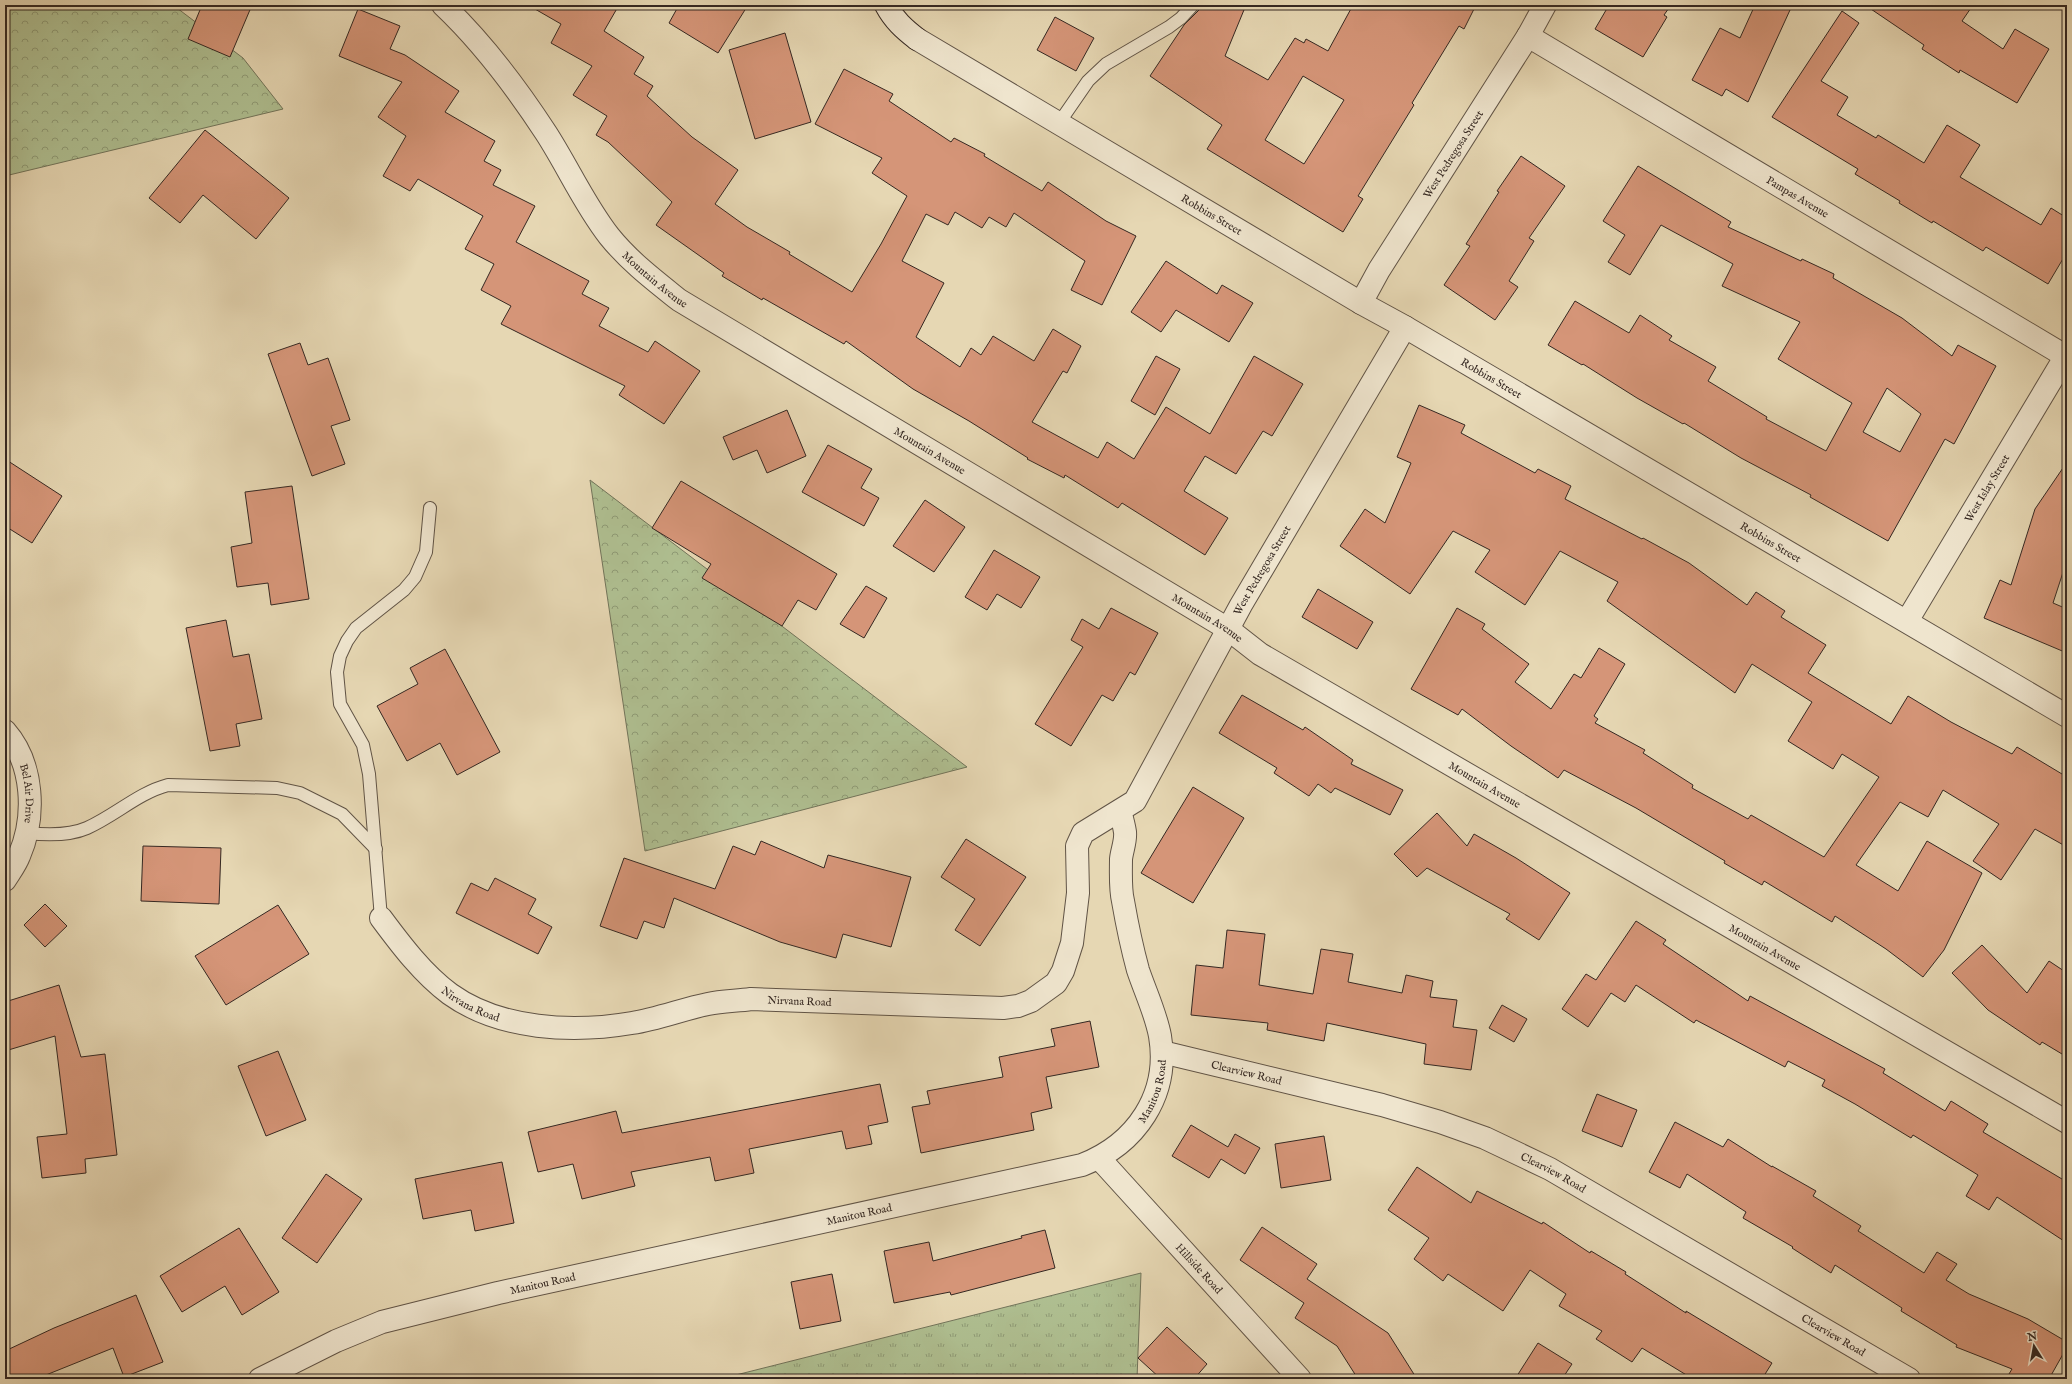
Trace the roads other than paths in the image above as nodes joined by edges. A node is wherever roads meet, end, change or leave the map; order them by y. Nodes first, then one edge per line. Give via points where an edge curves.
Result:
1 (443, 5) edge
2 (886, 5) edge
3 (1192, 5) edge
4 (1545, 5) edge
5 (1528, 36) junction
6 (1059, 123) junction
7 (1361, 303) junction
8 (1405, 327) junction
9 (2067, 356) edge
10 (430, 508) dead end
11 (1907, 621) junction
12 (1228, 629) junction
13 (2067, 716) edge
14 (5, 731) edge
15 (1120, 811) junction
16 (27, 833) junction
17 (376, 849) junction
18 (5, 880) edge
19 (381, 918) joint
20 (1162, 1052) junction
21 (2067, 1122) edge
22 (1099, 1158) junction
23 (260, 1379) edge
24 (1300, 1379) edge
25 (1909, 1379) edge

1 - 12 street, Mountain Avenue via 459,20 509,80 546,133 583,198 610,236 641,271 679,300
2 - 6 street, Robbins Street via 902,29
3 - 6 lane via 1169,27 1101,68
4 - 5 street, West Pedregosa Street
5 - 7 street, West Pedregosa Street via 1379,270
5 - 9 street, Pampas Avenue
6 - 7 street, Robbins Street
7 - 8 street, Robbins Street
8 - 11 street, Robbins Street
8 - 12 street, West Pedregosa Street
9 - 11 street, West Islay Street
10 - 17 lane via 426,552 415,577 404,590 356,628 340,656 337,672 340,704 363,745 369,774
11 - 13 street, Robbins Street
12 - 15 street, West Pedregosa Street via 1135,800
12 - 21 street, Mountain Avenue via 1260,654
14 - 16 street, Bel Air Drive via 20,757 28,781 31,807
15 - 19 street, Nirvana Road via 1083,834 1076,846 1078,893 1072,943 1064,971 1056,983 1044,993 1018,1006 1003,1008 751,999 709,1004 632,1023 581,1028 547,1027 498,1017 450,994 425,971
15 - 20 street, Manitou Road via 1125,832 1121,859 1122,899 1138,969 1160,1035
16 - 17 lane via 50,835 86,828 151,789 168,785 277,788 300,793 342,814
16 - 18 street, Bel Air Drive via 19,857
17 - 19 lane
20 - 22 street, Manitou Road via 1159,1081 1146,1114 1124,1142
20 - 25 street, Clearview Road via 1382,1105 1485,1138 1550,1169
22 - 23 street, Manitou Road via 1082,1165 498,1293 382,1322 336,1341
22 - 24 street, Hillside Road

